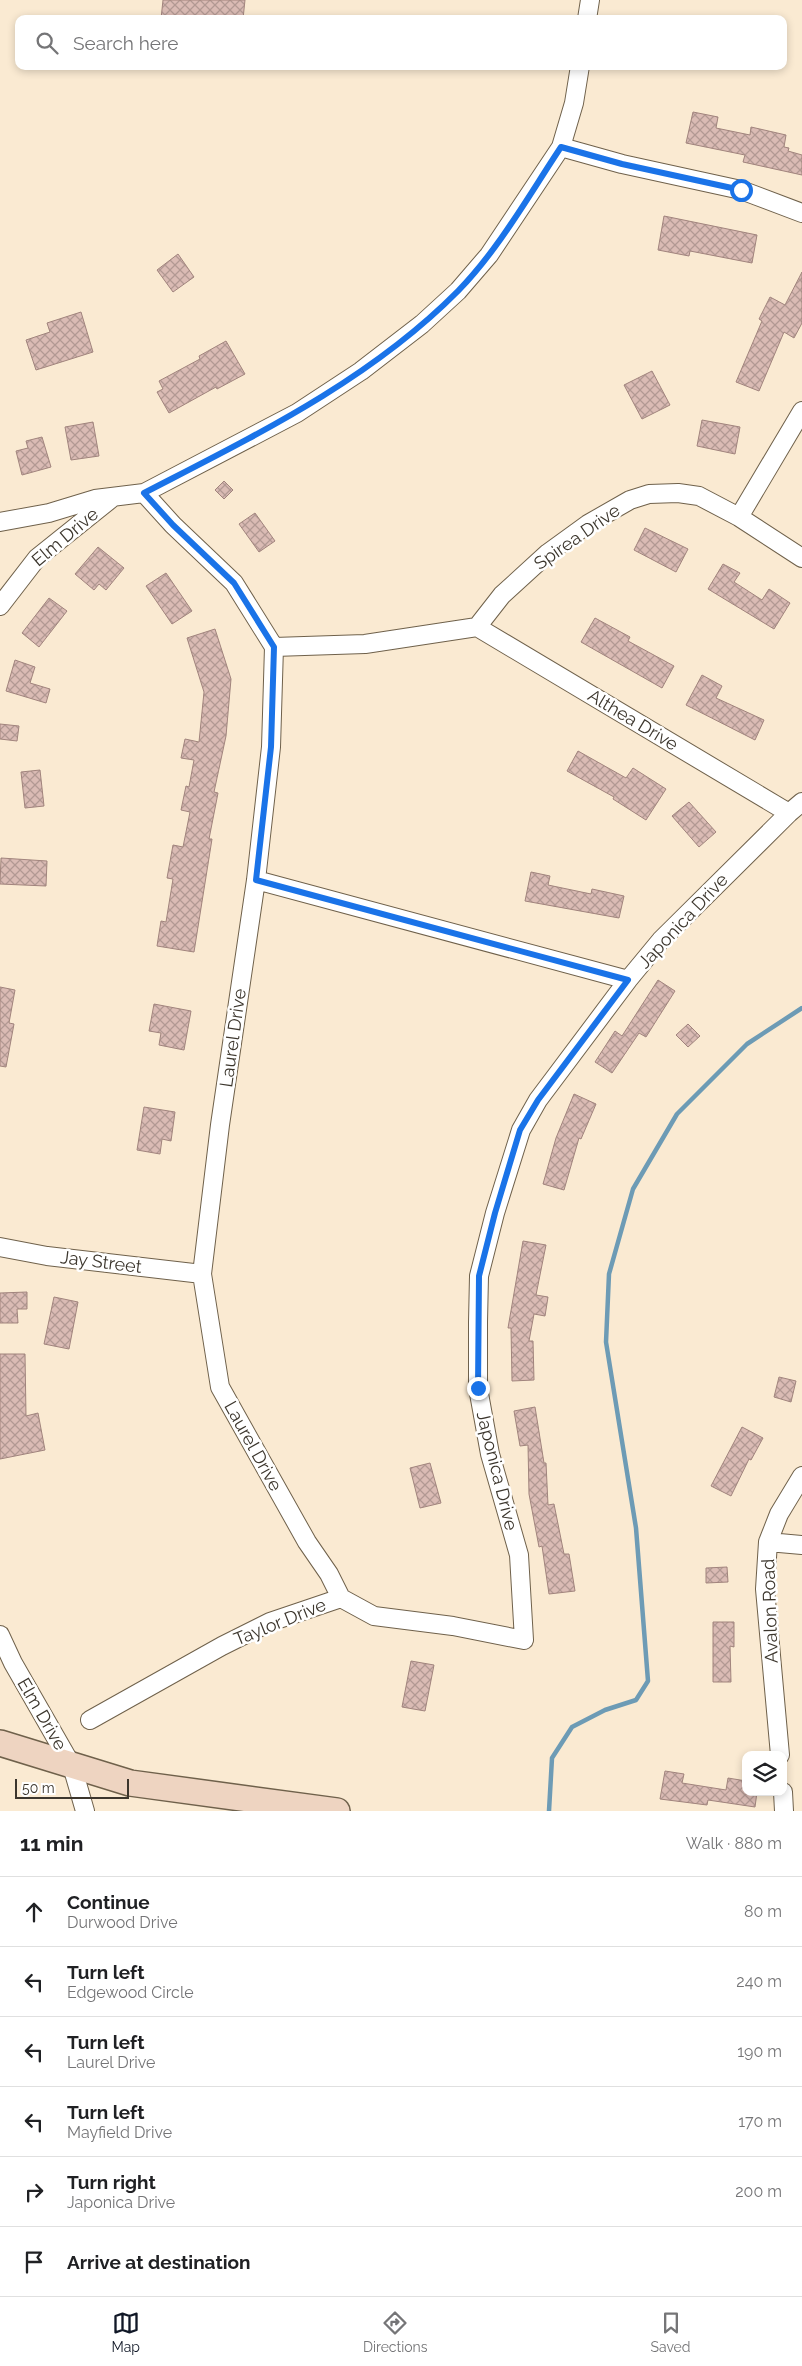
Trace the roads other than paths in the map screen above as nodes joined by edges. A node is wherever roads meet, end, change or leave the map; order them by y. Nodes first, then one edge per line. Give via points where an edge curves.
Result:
1 (590, 0) edge
2 (588, 15) edge
3 (579, 70) edge
4 (561, 147) junction
5 (802, 213) edge
6 (802, 411) edge
7 (144, 493) junction
8 (115, 496) junction
9 (739, 517) junction
10 (0, 522) edge
11 (802, 558) edge
12 (0, 606) edge
13 (478, 627) junction
14 (274, 647) junction
15 (796, 807) edge
16 (256, 880) junction
17 (628, 980) junction
18 (0, 1247) edge
19 (202, 1274) junction
20 (802, 1476) edge
21 (768, 1542) junction
22 (802, 1545) edge
23 (341, 1598) junction
24 (484, 1632) joint
25 (0, 1635) edge
26 (90, 1720) dead end
27 (0, 1743) edge
28 (780, 1751) edge
29 (72, 1766) junction
30 (783, 1796) edge
31 (85, 1811) edge
32 (337, 1811) edge
33 (784, 1811) edge

1 - 2 street
3 - 4 street
4 - 5 street via 741,190
4 - 7 street via 489,255 458,291 422,324 361,371 297,413
6 - 9 street
7 - 8 street
7 - 14 street via 234,583
8 - 10 street
8 - 12 street, Elm Drive via 37,558
9 - 11 street, Spirea Drive
9 - 13 street, Spirea Drive via 699,496 678,492 649,494 630,500 588,524 548,553 502,595
13 - 14 street via 365,644
13 - 15 street, Althea Drive
14 - 16 street, Laurel Drive via 271,747
15 - 17 street, Japonica Drive via 661,940
16 - 17 street
16 - 19 street, Laurel Drive
17 - 24 street, Japonica Drive via 538,1100 520,1130 479,1276 478,1388 490,1454 519,1555 524,1640
18 - 19 street, Jay Street via 46,1256
19 - 23 street, Laurel Drive via 220,1387
20 - 21 street, Avalon Road via 779,1514
21 - 22 street
21 - 28 street, Avalon Road via 765,1588
23 - 24 street, Taylor Drive via 374,1616
23 - 26 street, Taylor Drive via 270,1622
25 - 29 street, Elm Drive
27 - 29 main road
29 - 31 street, Elm Drive
29 - 32 main road via 130,1783
30 - 33 street

